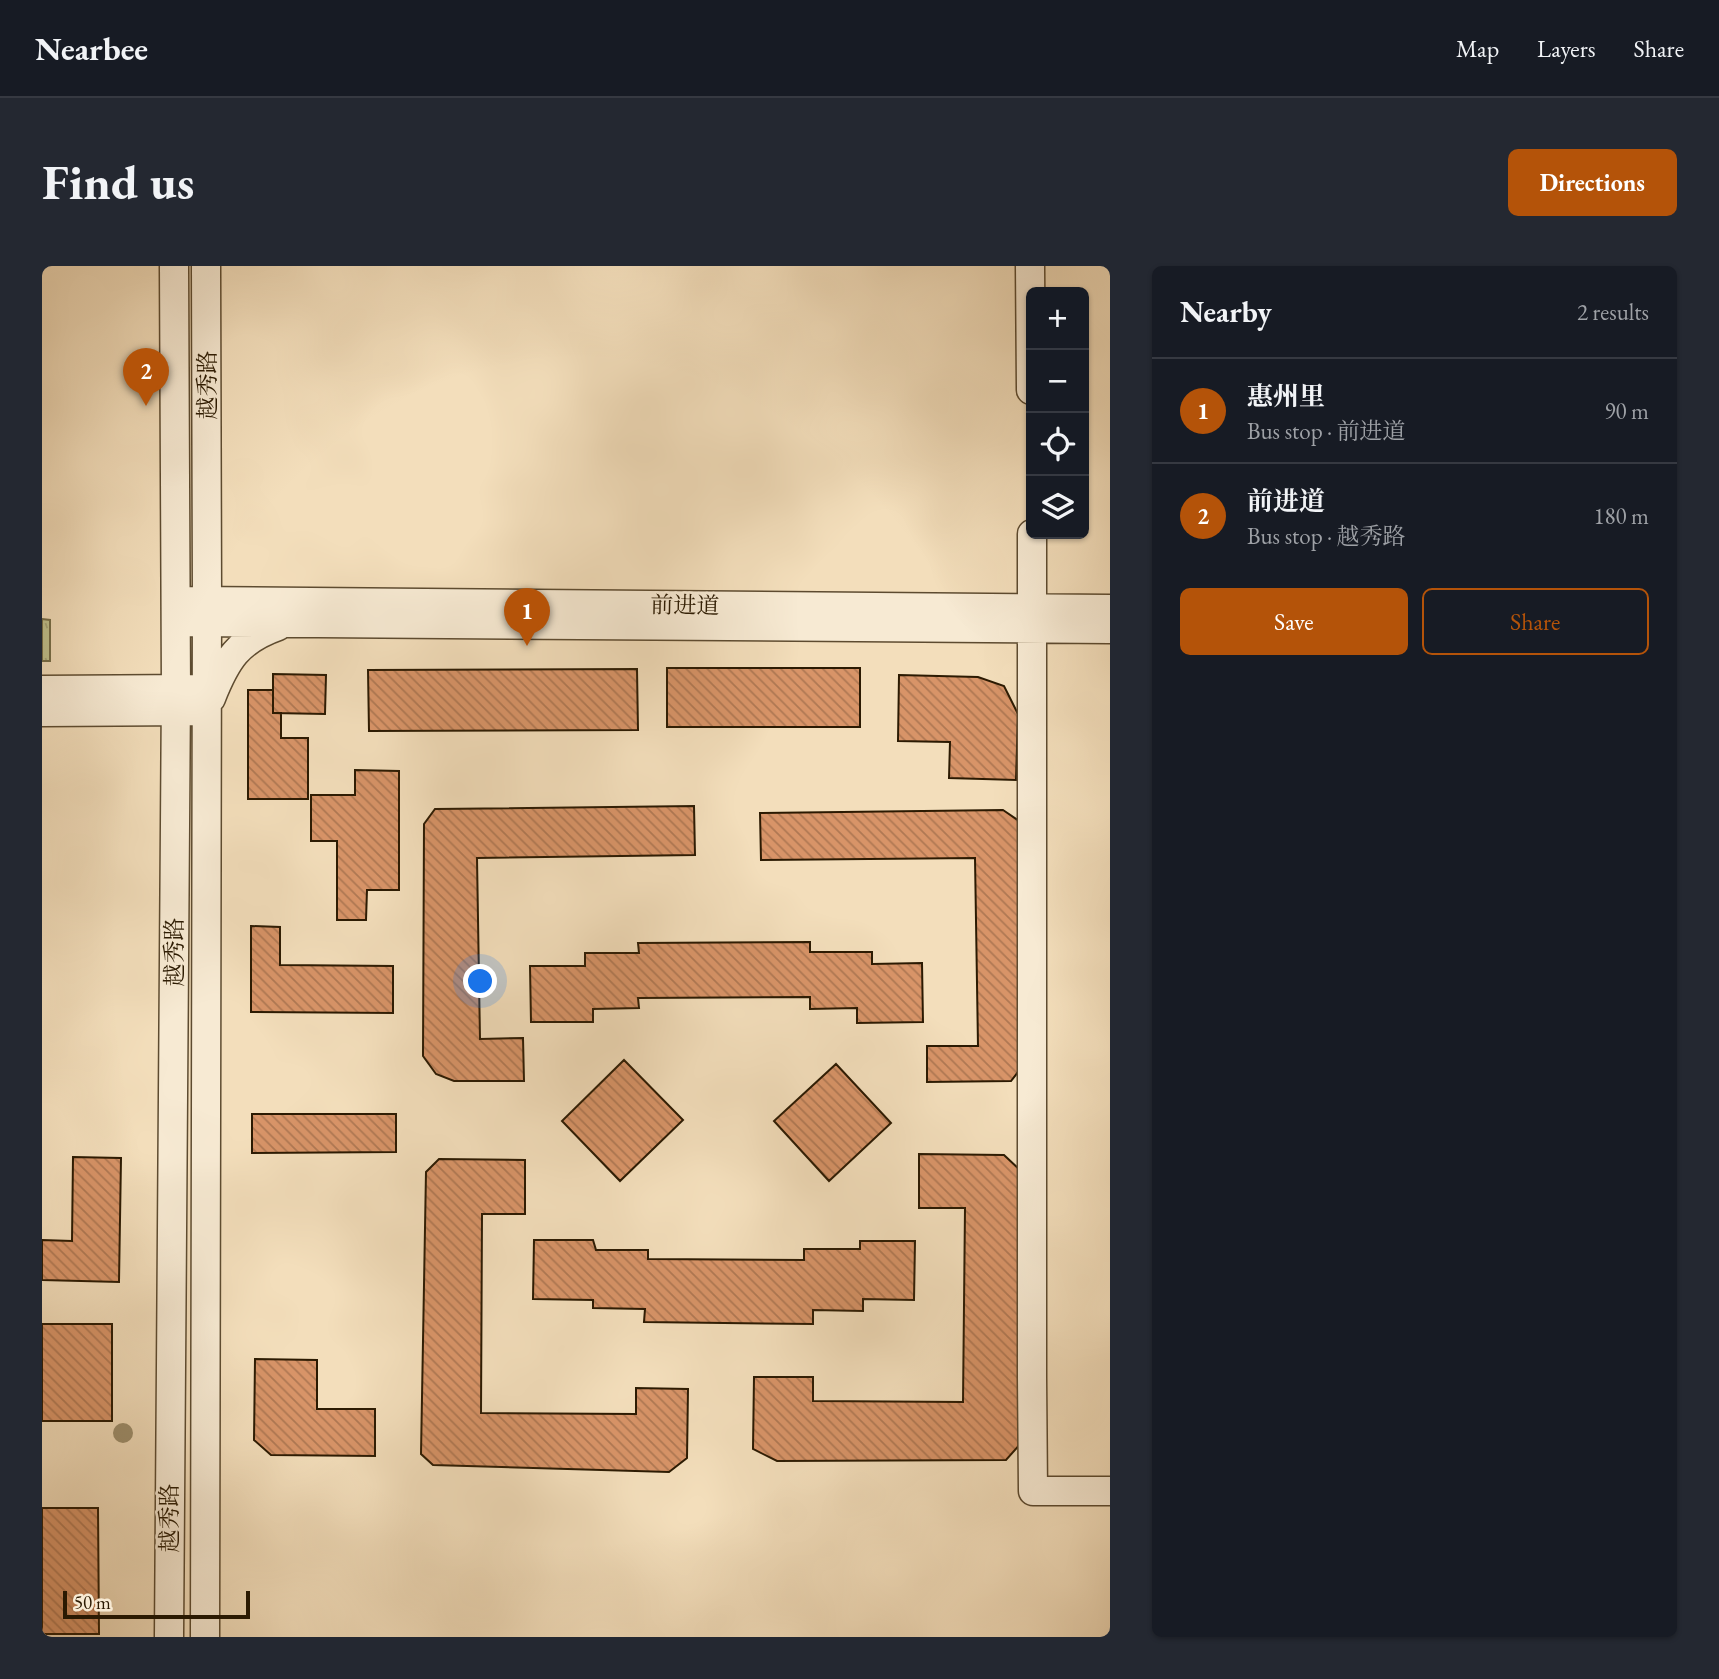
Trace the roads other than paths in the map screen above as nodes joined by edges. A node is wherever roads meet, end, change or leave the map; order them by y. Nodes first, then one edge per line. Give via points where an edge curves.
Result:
1 (174, 266) edge
2 (206, 266) edge
3 (1030, 266) edge
4 (1031, 350) edge
5 (1032, 539) edge
6 (1110, 609) edge
7 (175, 612) junction
8 (298, 612) junction
9 (1033, 618) junction
10 (210, 620) junction
11 (1110, 629) edge
12 (42, 690) edge
13 (189, 697) junction
14 (42, 712) edge
15 (1110, 1492) edge
16 (169, 1637) edge
17 (205, 1637) edge

1 - 7 street, 越秀路
2 - 10 street, 越秀路
3 - 4 street
5 - 9 street
6 - 9 street, 前进道
7 - 10 street, 前进道
7 - 13 street, 越秀路
8 - 9 street, 前进道
8 - 10 street, 前进道
8 - 13 street via 243,644 222,672
9 - 11 street, 前进道
9 - 15 street via 1033,1492
10 - 13 street, 越秀路
12 - 13 street
13 - 14 street
13 - 16 street, 越秀路
13 - 17 street, 越秀路

